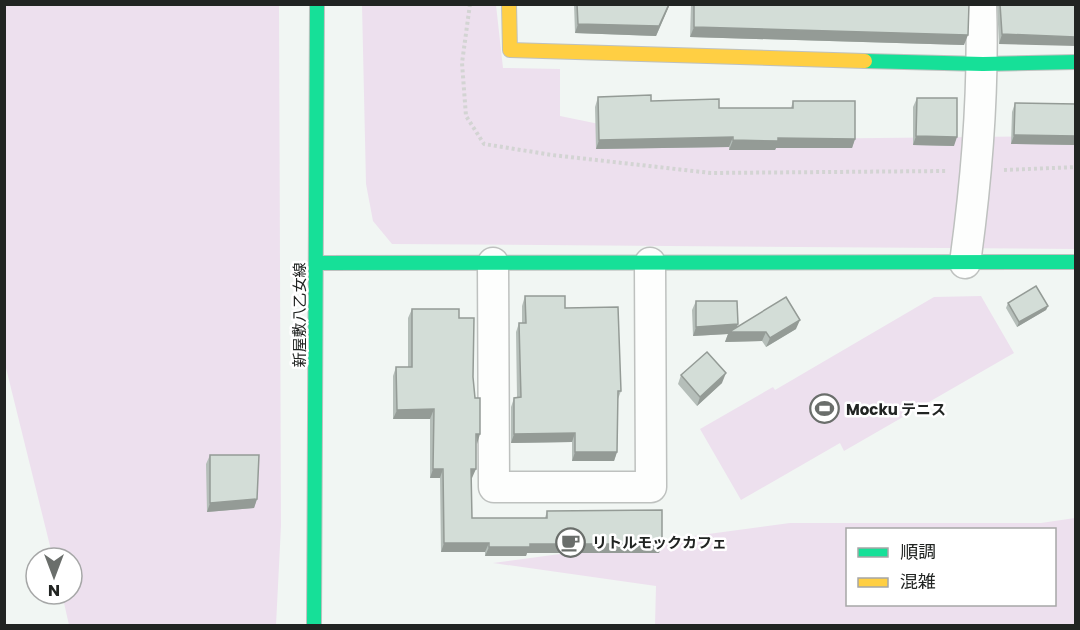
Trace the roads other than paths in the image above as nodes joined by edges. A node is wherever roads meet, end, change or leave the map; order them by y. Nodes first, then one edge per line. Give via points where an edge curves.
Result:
1 (317, 4) edge
2 (509, 4) edge
3 (981, 4) edge
4 (1076, 62) edge
5 (983, 64) junction
6 (316, 262) junction
7 (1076, 262) edge
8 (650, 263) junction
9 (965, 263) junction
10 (493, 264) junction
11 (314, 626) edge

1 - 6 street, 新屋敷八乙女線
2 - 5 street via 510,50
3 - 5 street
4 - 5 street
5 - 9 street via 978,171
6 - 10 street
6 - 11 street, 新屋敷八乙女線
7 - 9 street
8 - 9 street
8 - 10 street
8 - 10 street via 651,487 495,487

